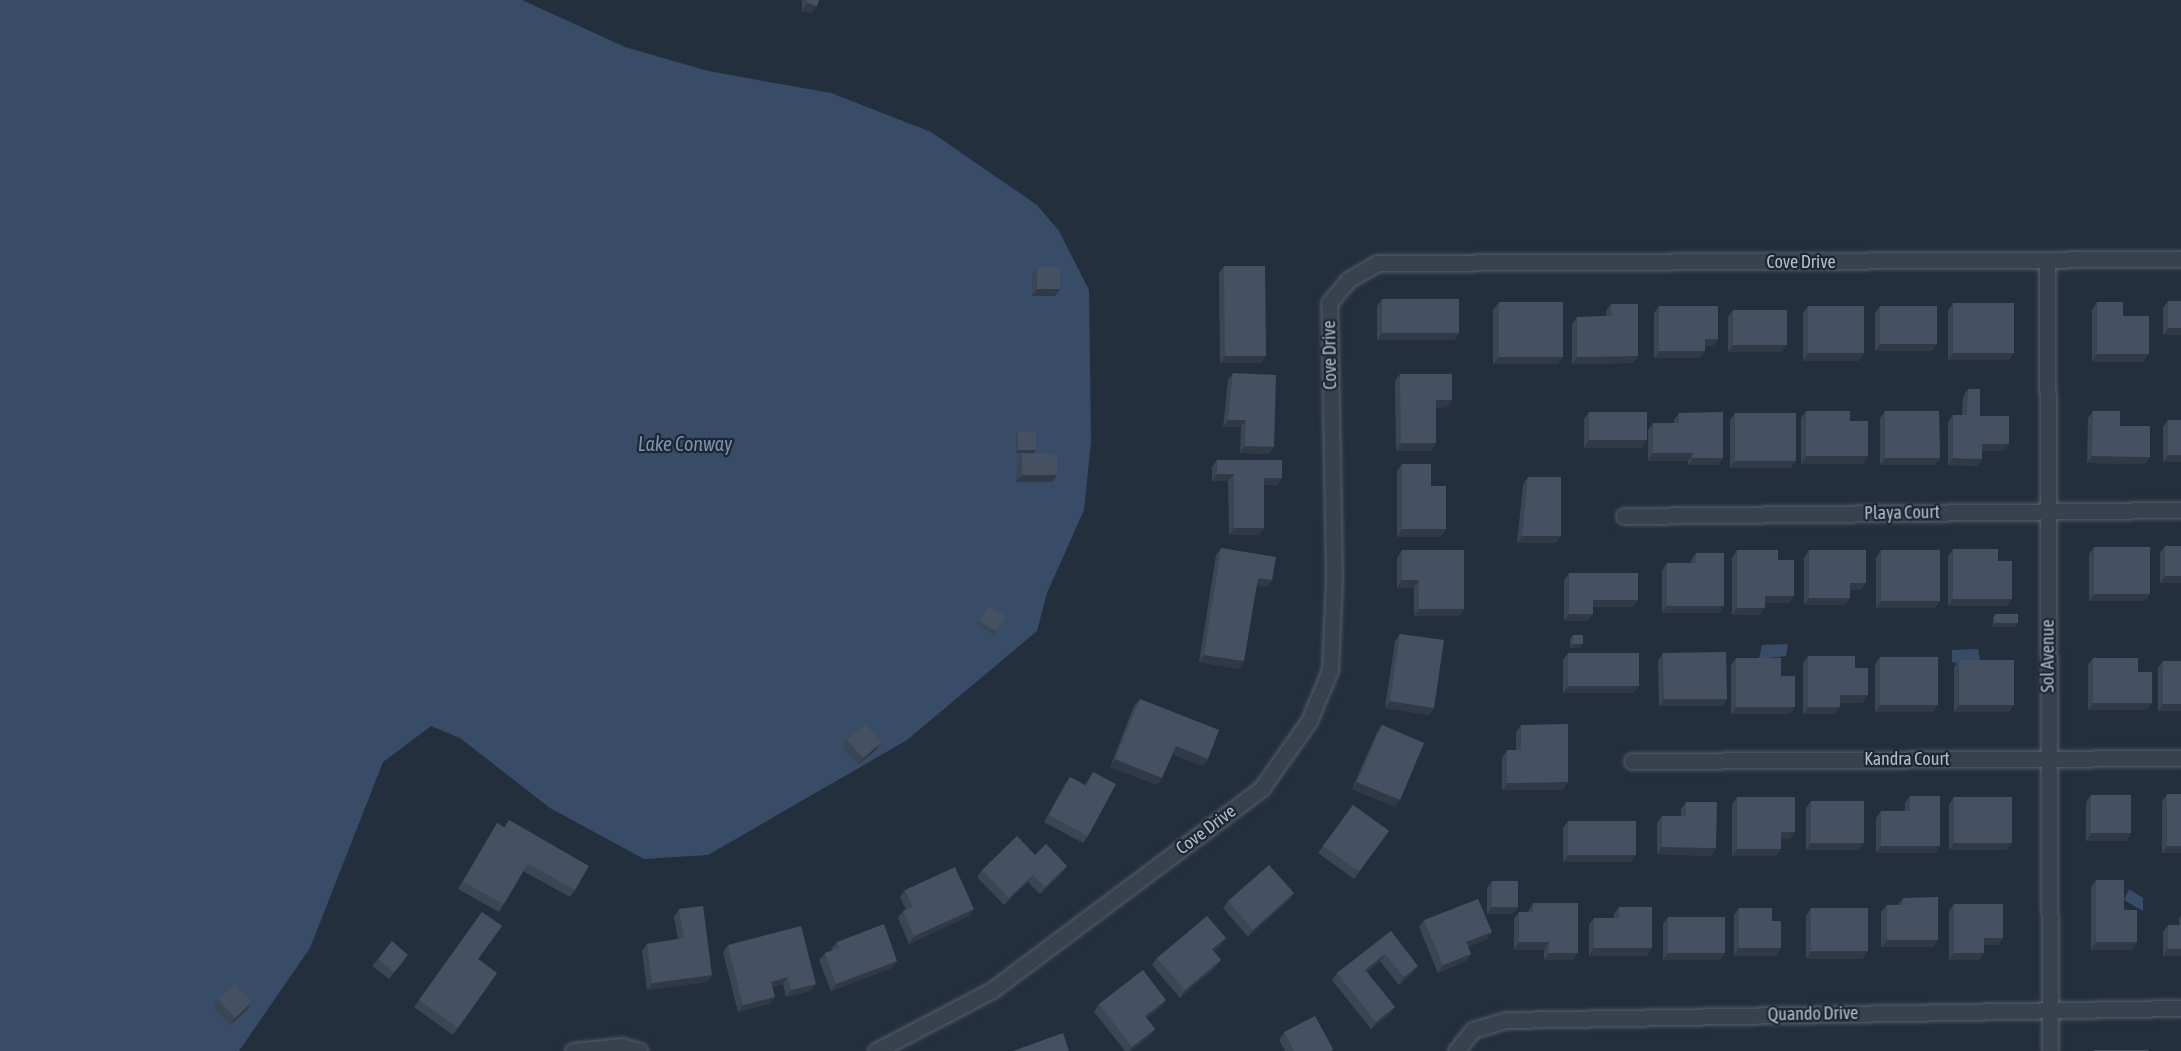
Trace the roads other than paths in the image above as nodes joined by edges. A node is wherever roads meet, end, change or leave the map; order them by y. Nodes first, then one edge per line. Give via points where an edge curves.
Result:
1 (2181, 259) edge
2 (2047, 260) junction
3 (2181, 510) edge
4 (2048, 511) junction
5 (1624, 516) dead end
6 (2181, 758) edge
7 (2049, 759) junction
8 (1632, 761) dead end
9 (2181, 1008) edge
10 (2050, 1009) junction
11 (573, 1051) edge
12 (639, 1051) edge
13 (876, 1051) edge
14 (1456, 1051) edge
15 (2050, 1051) edge

1 - 2 street, Cove Drive
2 - 4 street, Sol Avenue
2 - 13 street, Cove Drive via 1377,263 1348,280 1329,303 1335,579 1330,670 1309,721 1261,789 992,990
3 - 4 street, Playa Court
4 - 5 street, Playa Court
4 - 7 street, Sol Avenue
6 - 7 street, Kandra Court
7 - 8 street, Kandra Court
7 - 10 street, Sol Avenue
9 - 10 street, Quando Drive
10 - 14 street, Quando Drive via 1506,1020 1473,1030
10 - 15 street, Sol Avenue
11 - 12 street via 622,1046

